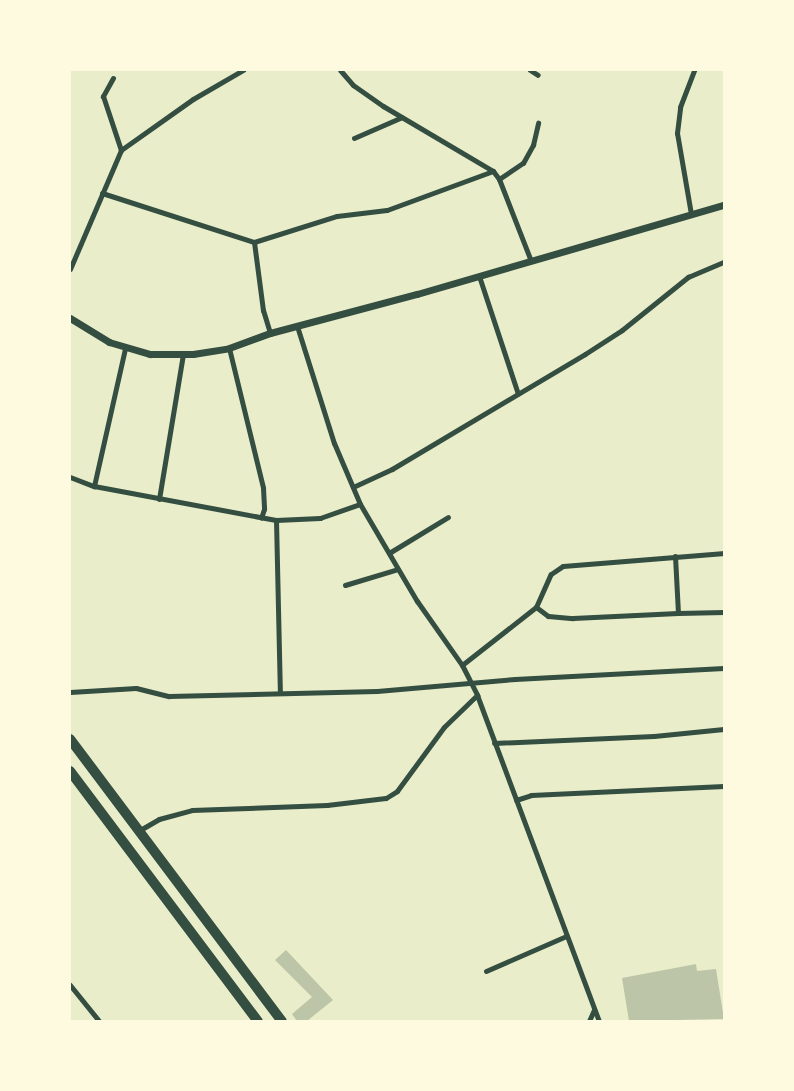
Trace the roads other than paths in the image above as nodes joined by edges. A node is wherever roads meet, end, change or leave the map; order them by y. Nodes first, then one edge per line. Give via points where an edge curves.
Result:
1 (243, 70) edge
2 (340, 70) edge
3 (530, 70) edge
4 (694, 70) edge
5 (538, 76) dead end
6 (113, 78) dead end
7 (402, 117) junction
8 (538, 123) dead end
9 (354, 138) dead end
10 (121, 150) junction
11 (493, 171) junction
12 (499, 179) junction
13 (102, 193) junction
14 (724, 205) edge
15 (691, 214) junction
16 (254, 242) junction
17 (530, 261) junction
18 (724, 262) edge
19 (70, 268) edge
20 (479, 276) junction
21 (70, 318) edge
22 (297, 326) junction
23 (270, 333) junction
24 (125, 348) junction
25 (229, 348) junction
26 (183, 354) junction
27 (518, 394) junction
28 (70, 477) edge
29 (94, 486) junction
30 (353, 487) junction
31 (159, 499) junction
32 (360, 504) junction
33 (448, 517) dead end
34 (261, 518) junction
35 (276, 520) junction
36 (389, 553) junction
37 (724, 553) edge
38 (675, 556) junction
39 (398, 570) junction
40 (345, 585) dead end
41 (536, 607) junction
42 (724, 612) edge
43 (678, 613) junction
44 (462, 665) junction
45 (724, 668) edge
46 (471, 682) junction
47 (70, 692) edge
48 (280, 692) junction
49 (477, 695) junction
50 (724, 729) edge
51 (70, 739) edge
52 (494, 743) junction
53 (70, 771) edge
54 (724, 786) edge
55 (516, 800) junction
56 (140, 830) junction
57 (566, 936) junction
58 (486, 971) dead end
59 (70, 984) edge
60 (594, 1010) junction
61 (99, 1021) edge
62 (258, 1021) edge
63 (282, 1021) edge
64 (589, 1021) edge
65 (599, 1021) edge

1 - 10 street
2 - 7 street via 353,85
3 - 5 street
4 - 15 street via 680,107 677,133
6 - 10 street via 103,96
7 - 9 street
7 - 11 street
8 - 12 street via 533,145 523,163
10 - 13 street
11 - 12 street
11 - 16 street via 387,210 337,216
12 - 17 street
13 - 16 street
13 - 19 street
14 - 15 street
15 - 17 street
16 - 23 street via 263,310
17 - 20 street
18 - 27 street via 688,277 622,330
20 - 22 street
20 - 27 street
21 - 24 street via 93,334
22 - 23 street
22 - 30 street via 334,443
23 - 25 street
24 - 26 street via 150,354
24 - 29 street
25 - 26 street
25 - 34 street via 263,488
26 - 31 street
27 - 30 street via 392,469
28 - 29 street
29 - 31 street
30 - 32 street
31 - 34 street
32 - 35 street via 320,518
32 - 36 street
33 - 36 street
34 - 35 street
35 - 48 street
36 - 39 street
37 - 38 street
38 - 41 street via 563,566 551,574
38 - 43 street
39 - 40 street
39 - 44 street
41 - 43 street via 548,616 573,618
41 - 44 street
42 - 43 street
44 - 46 street
45 - 46 street
46 - 48 street via 377,691
46 - 49 street
47 - 48 street via 136,688 169,696
49 - 52 street
49 - 56 street via 444,727 397,792 386,798 327,805 192,810 159,819
50 - 52 street via 619,738
51 - 56 highway
52 - 55 street
53 - 62 highway
54 - 55 street via 531,795
55 - 57 street
56 - 63 highway
57 - 58 street
57 - 60 street
59 - 61 street
60 - 64 street
60 - 65 street

